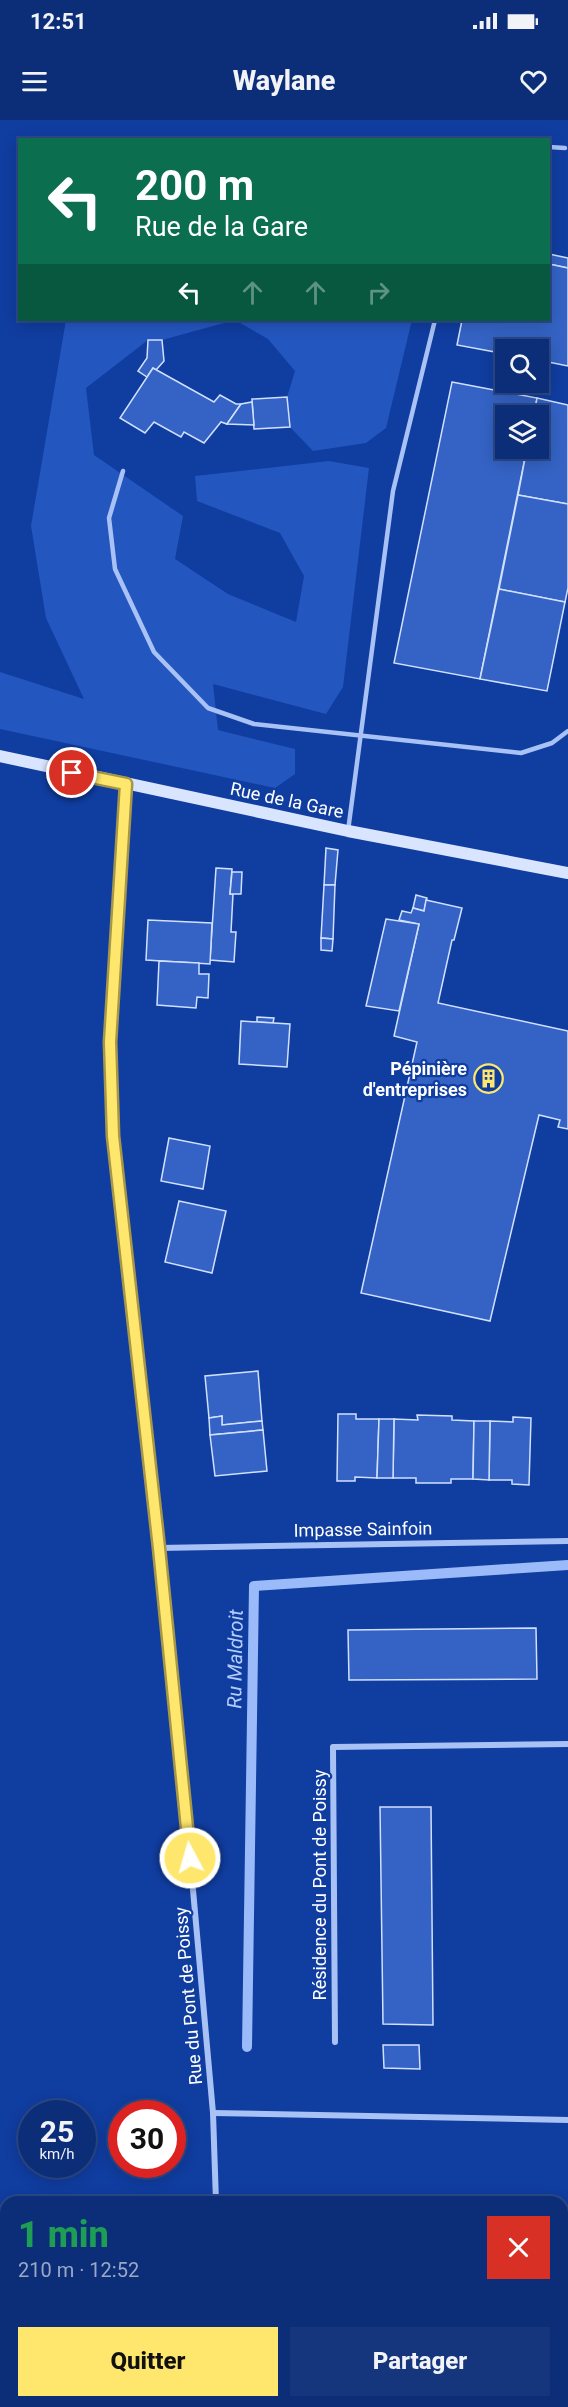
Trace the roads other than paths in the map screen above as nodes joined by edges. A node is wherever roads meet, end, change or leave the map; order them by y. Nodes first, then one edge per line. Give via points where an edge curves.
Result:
1 (550, 147) edge
2 (565, 148) dead end
3 (435, 321) edge
4 (123, 471) dead end
5 (568, 731) edge
6 (360, 736) junction
7 (0, 756) edge
8 (126, 784) junction
9 (348, 831) junction
10 (568, 873) edge
11 (568, 1541) edge
12 (159, 1548) junction
13 (568, 1744) edge
14 (335, 2042) dead end
15 (213, 2113) junction
16 (568, 2120) edge
17 (216, 2196) edge

1 - 2 lane
3 - 6 lane via 393,491
4 - 6 lane via 109,518 115,569 154,652 208,708 254,724
5 - 6 lane via 552,743 520,753
6 - 9 lane
7 - 8 main road, Rue de la Gare
8 - 9 main road, Rue de la Gare
8 - 12 street, Rue du Pont de Poissy via 110,1042 113,1136
9 - 10 main road, Rue de la Gare
11 - 12 street, Impasse Sainfoin
12 - 15 street, Rue du Pont de Poissy
13 - 14 street, Résidence du Pont de Poissy via 333,1747
15 - 16 street
15 - 17 street, Rue du Pont de Poissy

